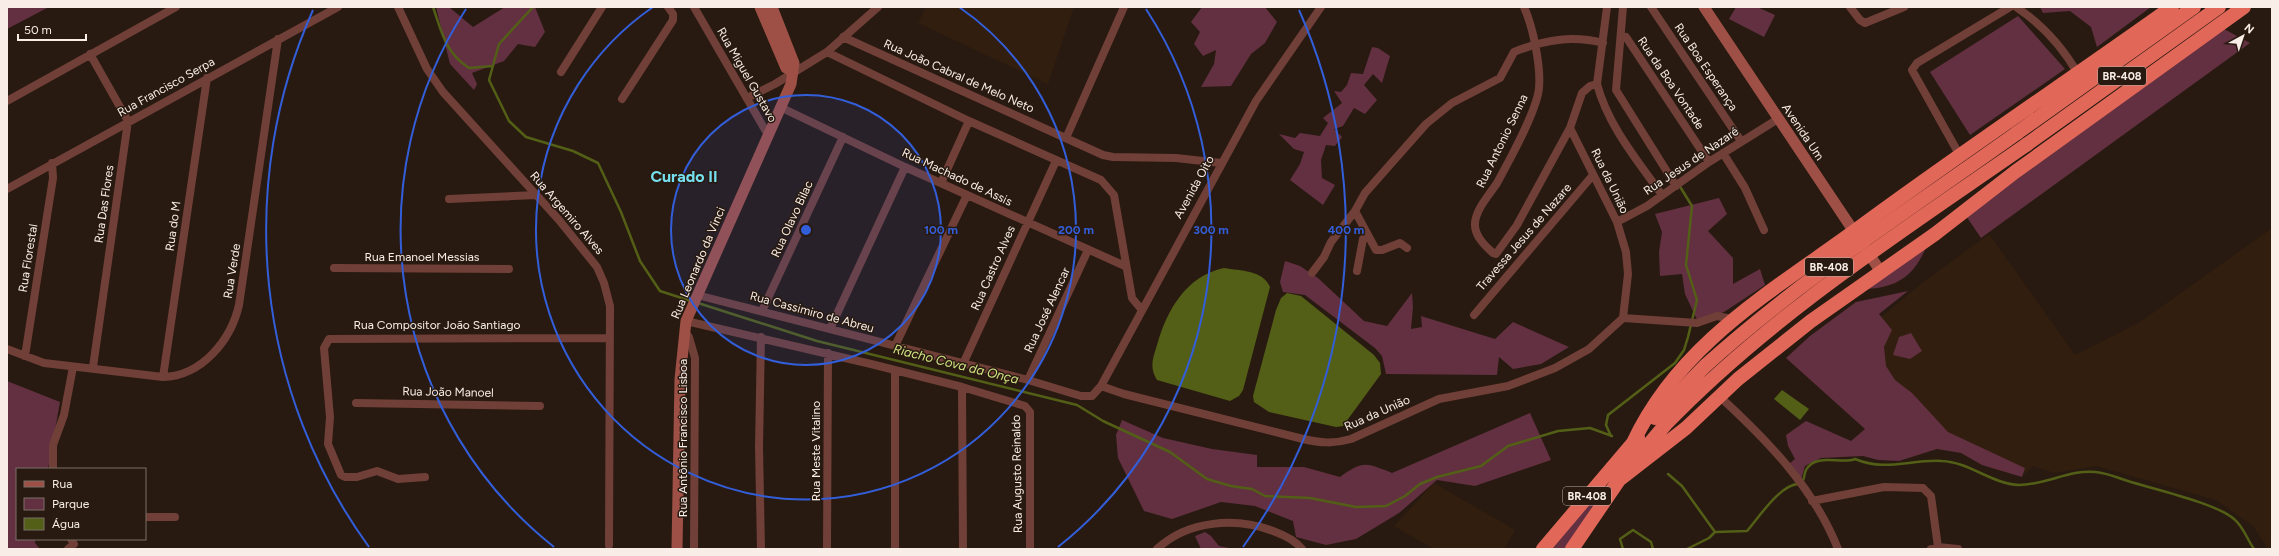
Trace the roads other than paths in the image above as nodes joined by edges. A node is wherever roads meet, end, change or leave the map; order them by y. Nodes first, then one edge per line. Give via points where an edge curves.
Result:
1 (176, 7) edge
2 (338, 7) edge
3 (398, 7) edge
4 (602, 7) edge
5 (668, 7) edge
6 (694, 7) edge
7 (760, 7) edge
8 (772, 7) edge
9 (878, 7) edge
10 (1124, 7) edge
11 (1321, 7) edge
12 (1524, 7) edge
13 (1607, 7) edge
14 (1623, 7) edge
15 (1651, 7) edge
16 (1705, 7) edge
17 (1850, 7) edge
18 (1904, 7) edge
19 (2010, 7) edge
20 (2016, 7) edge
21 (2172, 7) edge
22 (2194, 7) edge
23 (2219, 7) edge
24 (2244, 7) edge
25 (843, 37) junction
26 (1626, 38) dead end
27 (278, 39) junction
28 (1603, 43) junction
29 (1534, 45) junction
30 (827, 52) junction
31 (90, 54) junction
32 (561, 72) dead end
33 (793, 72) junction
34 (2078, 74) junction
35 (207, 78) junction
36 (1597, 84) junction
37 (747, 98) junction
38 (622, 99) dead end
39 (7, 101) edge
40 (780, 107) junction
41 (1778, 119) junction
42 (128, 121) junction
43 (969, 121) junction
44 (1570, 128) junction
45 (768, 134) junction
46 (843, 137) junction
47 (1066, 138) junction
48 (1741, 141) junction
49 (1723, 153) junction
50 (1959, 154) junction
51 (1056, 161) junction
52 (1709, 162) junction
53 (52, 163) junction
54 (1221, 164) junction
55 (905, 167) junction
56 (1593, 175) junction
57 (941, 182) junction
58 (1676, 186) junction
59 (7, 190) edge
60 (536, 195) junction
61 (967, 195) junction
62 (1662, 195) junction
63 (449, 198) dead end
64 (1355, 211) junction
65 (1027, 222) junction
66 (1617, 222) junction
67 (1764, 230) dead end
68 (1853, 232) junction
69 (1367, 234) junction
70 (1407, 248) dead end
71 (1088, 250) junction
72 (1125, 266) junction
73 (334, 268) dead end
74 (509, 269) dead end
75 (1356, 271) dead end
76 (1880, 272) junction
77 (1312, 273) dead end
78 (695, 302) junction
79 (1141, 309) junction
80 (762, 311) junction
81 (1474, 315) dead end
82 (1623, 318) junction
83 (1732, 319) junction
84 (685, 326) junction
85 (830, 329) junction
86 (761, 336) junction
87 (609, 338) junction
88 (895, 346) junction
89 (7, 349) edge
90 (828, 353) junction
91 (25, 356) junction
92 (963, 364) junction
93 (73, 367) junction
94 (93, 367) junction
95 (895, 370) junction
96 (163, 377) junction
97 (1028, 380) junction
98 (1101, 386) junction
99 (962, 387) junction
100 (1719, 396) junction
101 (356, 403) dead end
102 (540, 406) dead end
103 (1660, 422) junction
104 (1632, 443) junction
105 (52, 468) edge
106 (425, 478) dead end
107 (1619, 480) junction
108 (1812, 501) junction
109 (146, 517) edge
110 (175, 517) dead end
111 (609, 545) dead end
112 (1934, 548) edge
113 (677, 549) edge
114 (694, 549) edge
115 (761, 549) edge
116 (827, 549) edge
117 (895, 549) edge
118 (963, 549) edge
119 (1030, 549) edge
120 (1157, 549) edge
121 (1302, 549) edge
122 (1543, 549) edge
123 (1573, 549) edge
124 (1838, 549) edge
125 (1958, 549) edge

1 - 31 street
2 - 27 street, Rua Francisco Serpa
3 - 60 street, Rua Argemiro Alves via 427,69 443,92
4 - 32 street
5 - 38 street via 673,14 673,20
6 - 37 street, Rua Miguel Gustavo
7 - 33 street via 786,68
8 - 33 street via 794,63
9 - 25 street
10 - 47 street
11 - 54 street, Avenida Oito via 1266,85
12 - 29 street, Rua Antonio Senna
13 - 28 street
14 - 58 street via 1616,90
15 - 48 street, Rua Boa Esperança
16 - 41 street, Avenida Um
17 - 18 street via 1863,22
19 - 50 street via 1914,67 1914,75
20 - 34 street via 2033,18 2052,36
21 - 34 highway
22 - 103 highway, BR-408, bridge via 1836,262 1749,328 1704,367
23 - 103 highway, BR-408, bridge via 1791,312
24 - 76 highway
25 - 30 street
25 - 47 street, Rua João Cabral de Melo Neto
26 - 52 street, Rua da Boa Vontade
27 - 35 street, Rua Francisco Serpa
27 - 96 street, Rua Verde via 236,316 224,341 212,355 187,372
28 - 29 street via 1575,38
28 - 36 street
29 - 44 street, Rua Antonio Senna via 1539,88 1537,98 1497,182 1475,219 1478,237 1493,253 1497,253 1513,232
29 - 64 street via 1514,52 1500,78 1452,103 1426,124 1365,192
30 - 33 street
30 - 43 street
31 - 39 street
31 - 42 street
33 - 37 street
33 - 40 street, Rua Leonardo da Vinci via 791,84
34 - 50 highway
35 - 42 street, Rua Francisco Serpa
35 - 96 street, Rua do M
36 - 44 street via 1582,93
36 - 62 street via 1613,124
37 - 45 street, Rua Miguel Gustavo
40 - 45 street, Rua Leonardo da Vinci
40 - 46 street, Rua Machado de Assis
41 - 48 street, Rua Jesus de Nazaré
41 - 68 street, Avenida Um
42 - 53 street, Rua Francisco Serpa
42 - 94 street, Rua Das Flores
43 - 51 street
43 - 57 street
44 - 56 street, Rua da União
45 - 78 street, Rua Leonardo da Vinci
46 - 55 street, Rua Machado de Assis
46 - 80 street, Rua Olavo Bilac
47 - 54 street, Rua João Cabral de Melo Neto via 1108,157 1176,158
48 - 49 street, Rua Jesus de Nazaré
49 - 52 street, Rua Jesus de Nazaré
49 - 67 street via 1745,188
50 - 68 highway
51 - 65 street, Rua Castro Alves
51 - 72 street via 1101,180 1111,190 1117,210
52 - 58 street, Rua Jesus de Nazaré
53 - 59 street, Rua Francisco Serpa
53 - 91 street, Rua Florestal via 53,178
54 - 79 street, Avenida Oito
55 - 57 street, Rua Machado de Assis
55 - 85 street
56 - 66 street, Rua da União
56 - 81 street, Travessa Jesus de Nazare
57 - 61 street, Rua Machado de Assis
58 - 62 street, Rua Jesus de Nazaré
60 - 63 street
60 - 87 street, Rua Argemiro Alves via 597,267 610,306
61 - 65 street, Rua Machado de Assis
61 - 88 street
62 - 66 street, Rua Jesus de Nazaré
64 - 69 street
64 - 77 street via 1331,242
65 - 71 street, Rua Machado de Assis
65 - 92 street, Rua Castro Alves
66 - 82 street, Rua da União via 1626,252 1628,274
68 - 76 street, Avenida Um
68 - 83 highway
69 - 70 street via 1376,250 1400,243
69 - 75 street via 1363,239
71 - 72 street, Rua Machado de Assis
71 - 97 street, Rua José Alencar
72 - 79 street via 1132,298
73 - 74 street, Rua Emanoel Messias
76 - 100 highway via 1811,321
78 - 80 street, Rua Cassimiro de Abreu
78 - 84 street, Rua Leonardo da Vinci
79 - 98 street, Avenida Oito
80 - 85 street, Rua Cassimiro de Abreu
82 - 83 street via 1697,323 1718,316
82 - 98 street, Rua da União via 1588,349 1531,379 1439,399 1351,439 1336,443 1320,443 1295,437
83 - 104 highway via 1670,381 1649,410
84 - 86 street
84 - 113 street, Rua Leonardo da Vinci via 680,379
84 - 114 street, Rua Antônio Francisco Lisboa via 695,358
85 - 88 street, Rua Cassimiro de Abreu
86 - 90 street
86 - 115 street
87 - 106 street, Rua Compositor João Santiago via 329,339 324,348 330,417 328,444 341,475 357,477 377,471 398,479
87 - 111 street, Rua Argemiro Alves
88 - 92 street, Rua Cassimiro de Abreu
89 - 91 street, Rua Verde
90 - 95 street
90 - 116 street, Rua Meste Vitalino
91 - 93 street, Rua Verde via 44,363
92 - 97 street, Rua Cassimiro de Abreu
93 - 94 street, Rua Verde
93 - 105 street via 64,415 53,445
94 - 96 street, Rua Verde
95 - 99 street
95 - 117 street
97 - 98 street, Rua Cassimiro de Abreu via 1086,397 1095,394
99 - 118 street
99 - 119 street, Rua Augusto Reinaldo via 1019,403 1030,412
100 - 107 highway via 1686,428
100 - 108 street via 1779,454
101 - 102 street, Rua João Manoel
103 - 104 highway, BR-408
103 - 107 highway, BR-408
104 - 122 highway, BR-408
107 - 123 highway, BR-408
108 - 112 street via 1884,487 1923,488 1931,496
108 - 124 street via 1822,515
109 - 110 street
112 - 125 street
120 - 121 street via 1171,538 1190,530 1206,525 1235,522 1260,526 1282,534

